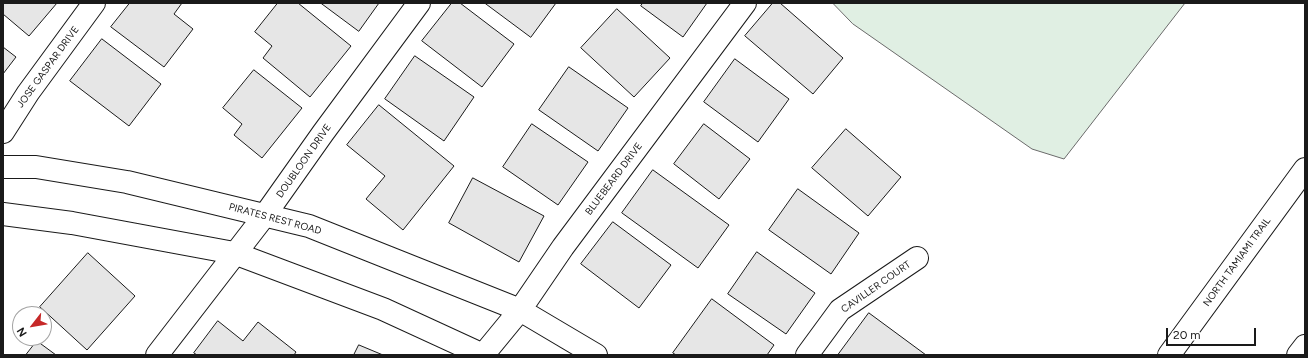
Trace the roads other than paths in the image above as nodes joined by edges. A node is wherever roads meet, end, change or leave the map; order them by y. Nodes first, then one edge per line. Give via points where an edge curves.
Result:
1 (94, 3) edge
2 (419, 3) edge
3 (745, 3) edge
4 (3, 132) edge
5 (3, 167) edge
6 (1305, 169) edge
7 (3, 214) edge
8 (266, 215) junction
9 (234, 253) junction
10 (917, 258) dead end
11 (520, 310) junction
12 (1305, 346) edge
13 (157, 355) edge
14 (483, 355) edge
15 (596, 355) edge
16 (807, 355) edge
17 (1169, 355) edge
18 (1298, 355) edge

1 - 4 street, JOSE GASPAR DRIVE via 28,93
2 - 8 street, DOUBLOON DRIVE
3 - 11 street, BLUEBEARD DRIVE via 563,247
5 - 8 street, PIRATES REST ROAD via 36,167 127,182
6 - 17 street, NORTH TAMIAMI TRAIL
7 - 9 street via 72,223
8 - 9 street, DOUBLOON DRIVE
8 - 11 street, PIRATES REST ROAD via 309,226
9 - 13 street, DOUBLOON DRIVE
9 - 14 street via 383,309
10 - 16 street, CAVILLER COURT via 840,310
11 - 14 street, BLUEBEARD DRIVE
11 - 15 street, PIRATES REST ROAD
12 - 18 street

